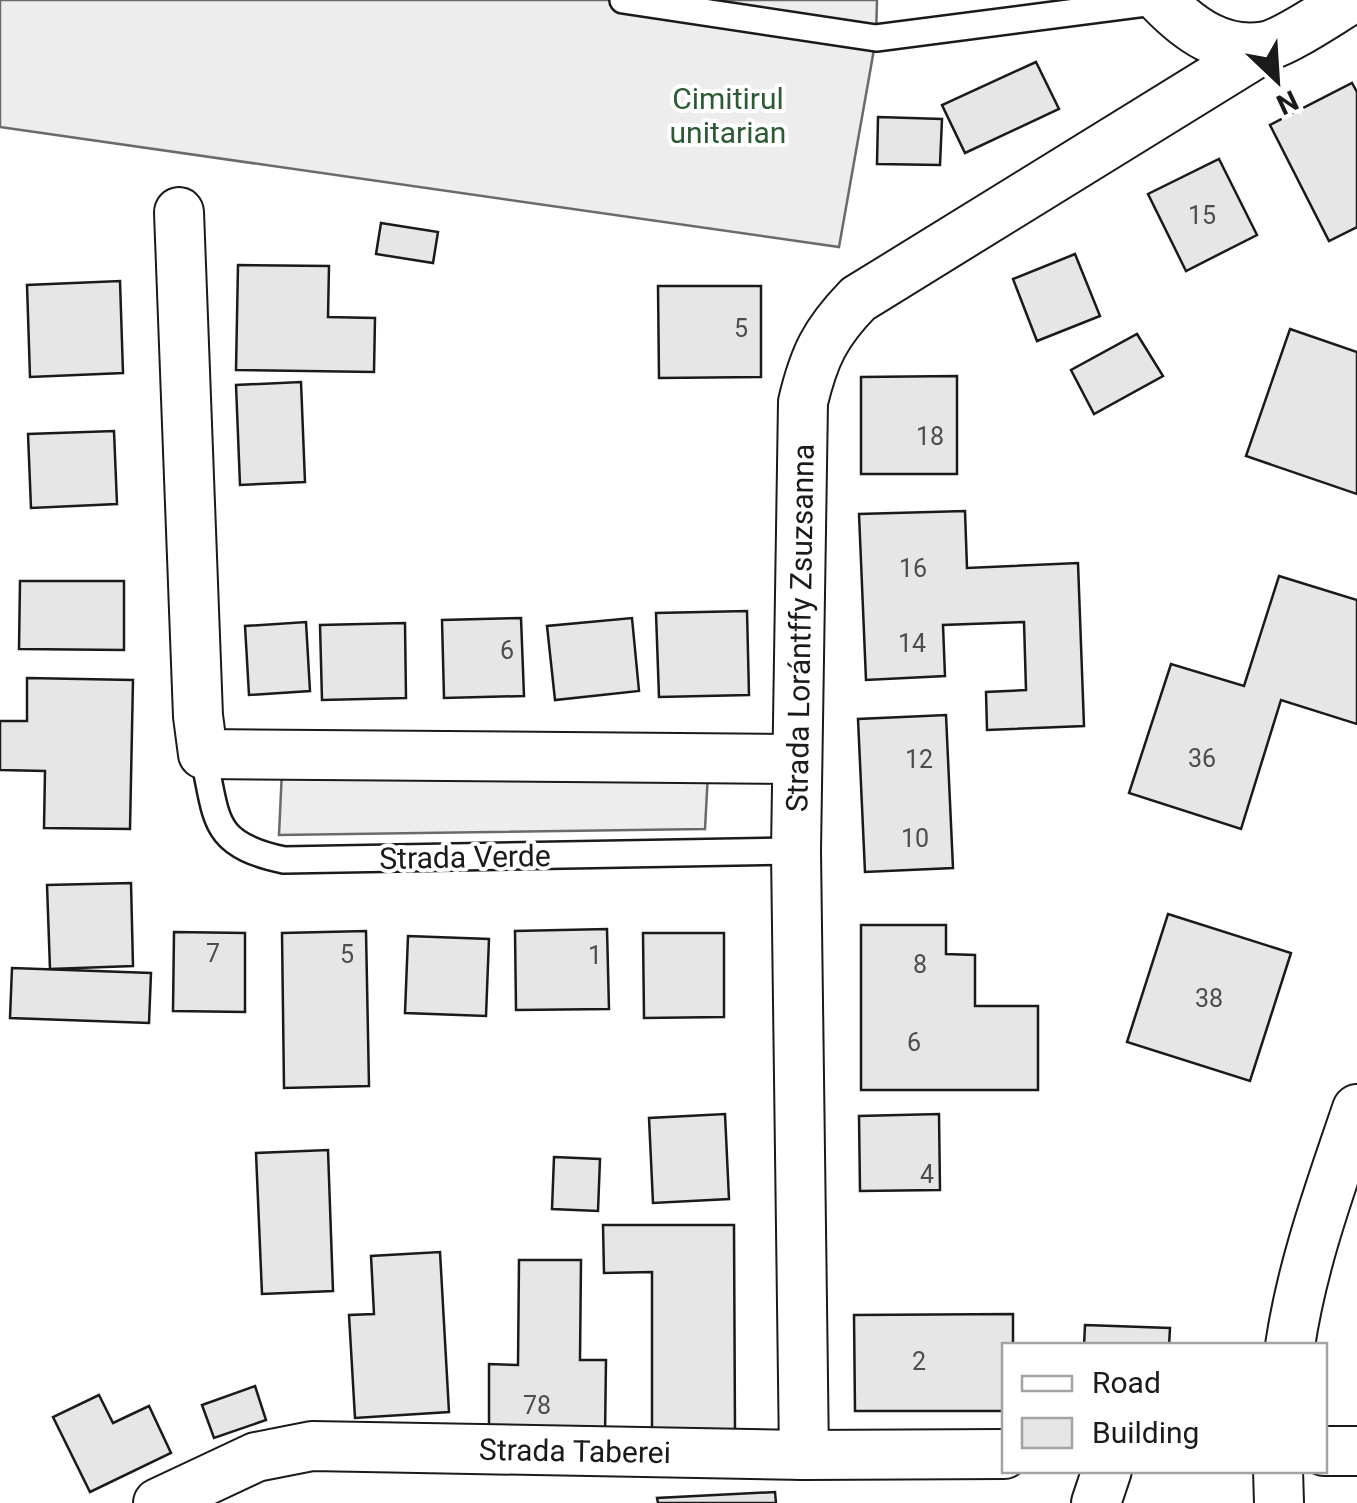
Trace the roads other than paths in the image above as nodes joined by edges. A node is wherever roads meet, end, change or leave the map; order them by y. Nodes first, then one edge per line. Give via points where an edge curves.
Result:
1 (623, 0) edge
2 (1161, 0) edge
3 (1350, 0) edge
4 (1268, 46) junction
5 (180, 212) dead end
6 (203, 754) junction
7 (797, 759) junction
8 (796, 851) junction
9 (1357, 1109) edge
10 (1290, 1343) edge
11 (1357, 1450) edge
12 (1327, 1451) edge
13 (1002, 1454) edge
14 (804, 1455) junction
15 (1106, 1473) edge
16 (1278, 1473) edge
17 (158, 1503) edge
18 (1096, 1503) edge
19 (1280, 1503) edge

1 - 2 lane via 876,38
2 - 4 street via 1194,32 1226,45
3 - 4 street, Strada Lorántffy Zsuzsanna
4 - 7 street, Strada Lorántffy Zsuzsanna via 858,298 832,326 813,361 804,402
5 - 6 street, Strada Verde
6 - 7 street
6 - 8 lane, Strada Verde via 230,840 284,860
7 - 8 street, Strada Lorántffy Zsuzsanna
8 - 14 street, Strada Lorántffy Zsuzsanna
9 - 10 street via 1325,1202
11 - 12 street
13 - 14 street, Strada Taberei
14 - 17 street, Strada Taberei via 312,1446 256,1458
15 - 18 street
16 - 19 street

